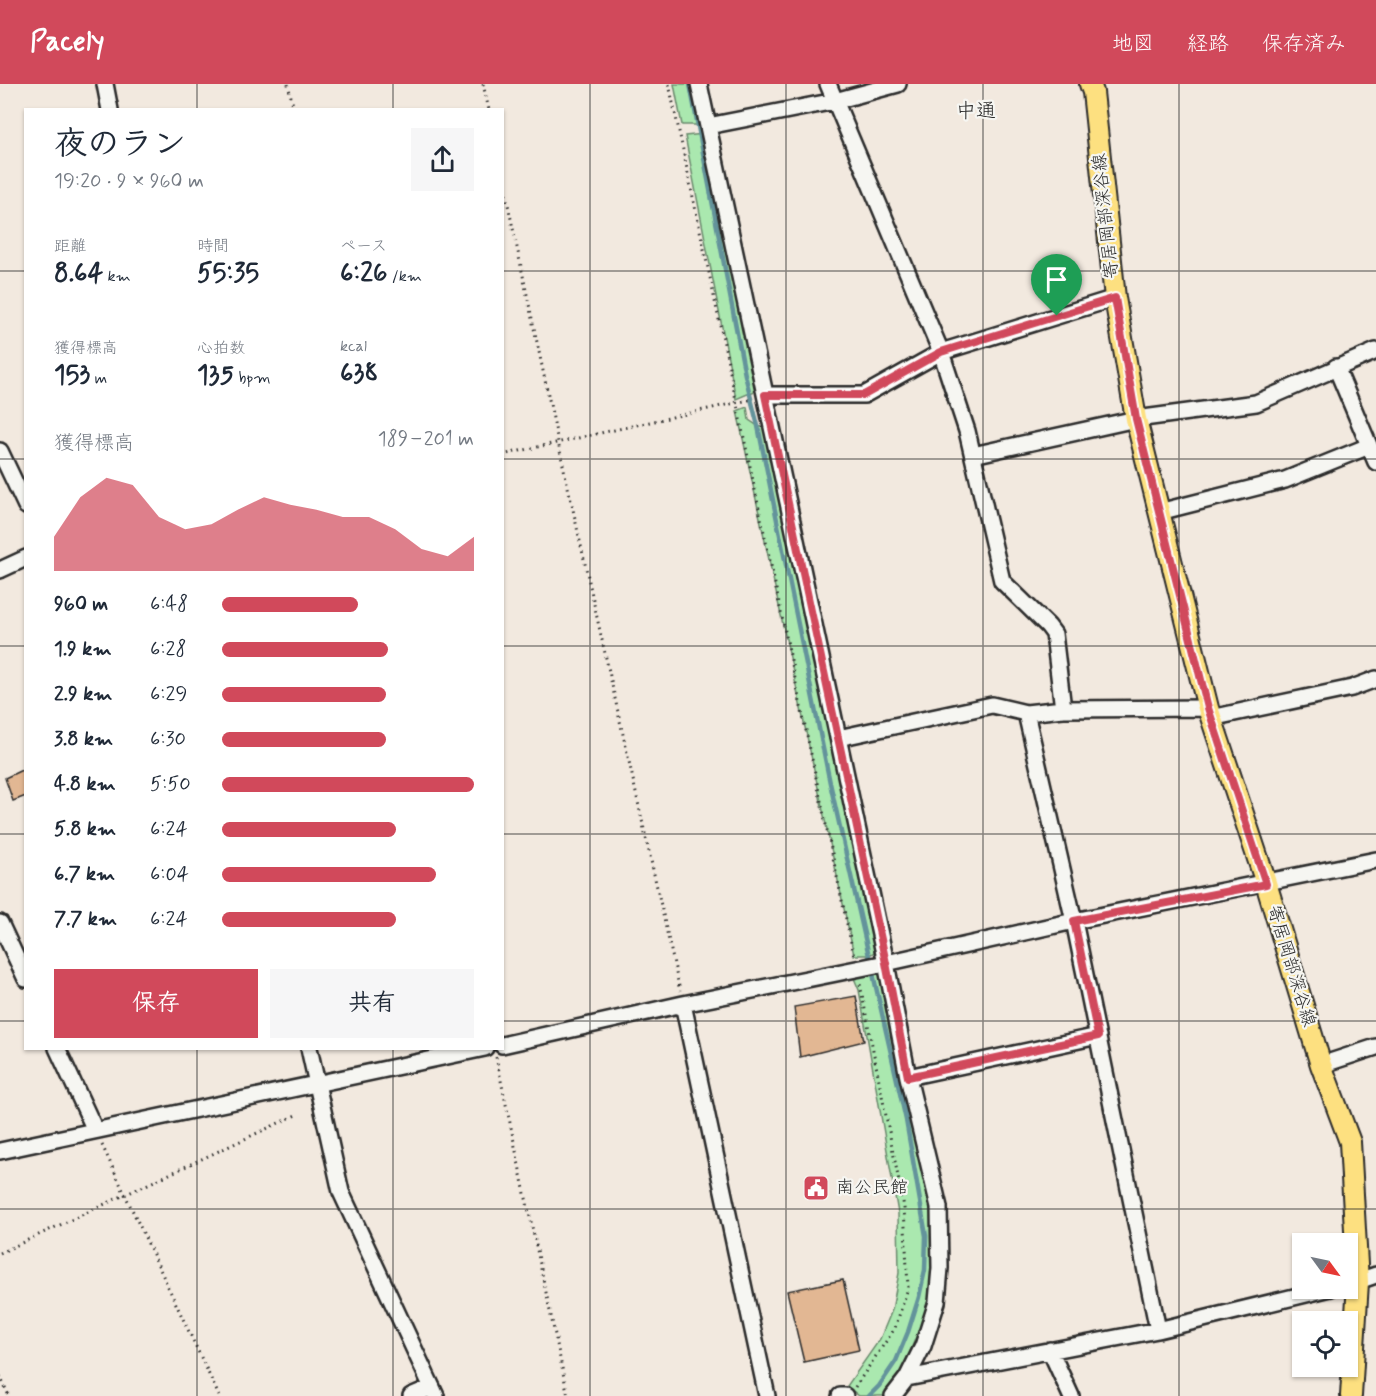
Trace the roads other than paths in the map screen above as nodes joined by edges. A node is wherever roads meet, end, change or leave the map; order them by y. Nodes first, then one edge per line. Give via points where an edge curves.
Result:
1 (105, 84) edge
2 (699, 84) edge
3 (828, 84) edge
4 (898, 84) edge
5 (1090, 84) edge
6 (835, 101) junction
7 (110, 108) edge
8 (708, 126) junction
9 (1115, 298) junction
10 (1376, 351) edge
11 (941, 352) junction
12 (1336, 367) junction
13 (761, 397) junction
14 (1136, 419) junction
15 (1369, 446) junction
16 (0, 451) edge
17 (973, 455) junction
18 (1376, 462) edge
19 (24, 502) edge
20 (1159, 512) junction
21 (24, 559) edge
22 (0, 570) edge
23 (1376, 679) edge
24 (1063, 709) junction
25 (1026, 713) junction
26 (1209, 713) junction
27 (838, 738) junction
28 (1376, 860) edge
29 (1266, 884) junction
30 (1074, 921) junction
31 (0, 923) edge
32 (886, 963) junction
33 (24, 975) edge
34 (683, 1004) junction
35 (1098, 1036) junction
36 (504, 1045) edge
37 (1376, 1047) edge
38 (58, 1050) edge
39 (309, 1050) edge
40 (474, 1050) edge
41 (1321, 1065) junction
42 (908, 1077) junction
43 (317, 1083) junction
44 (95, 1130) junction
45 (0, 1151) edge
46 (1360, 1281) edge
47 (1292, 1297) edge
48 (1158, 1330) junction
49 (1050, 1350) junction
50 (907, 1378) junction
51 (434, 1391) edge
52 (411, 1396) edge
53 (767, 1396) edge
54 (893, 1396) edge
55 (1071, 1396) edge
56 (1351, 1396) edge

1 - 7 street
2 - 8 street
3 - 6 street
4 - 6 street
5 - 9 main road, 寄居岡部深谷線
6 - 8 street
6 - 11 street
8 - 13 street
9 - 11 street
9 - 14 main road, 寄居岡部深谷線
10 - 12 street
11 - 13 street via 864,395
11 - 17 street
12 - 14 street via 1256,403
12 - 15 street
13 - 27 street
14 - 17 street
14 - 20 main road, 寄居岡部深谷線
15 - 18 street
15 - 20 street via 1285,480
16 - 19 street
17 - 24 street via 1002,581 1054,634
20 - 26 main road, 寄居岡部深谷線
21 - 22 street
23 - 26 street via 1352,688
24 - 25 street
24 - 26 street
25 - 27 street via 992,705
25 - 30 street
26 - 29 main road, 寄居岡部深谷線
27 - 32 street
28 - 29 street
29 - 30 street
29 - 41 main road, 寄居岡部深谷線
30 - 32 street
30 - 35 street
31 - 33 street
32 - 34 street
32 - 42 street
34 - 36 street
34 - 53 street
35 - 42 street
35 - 48 street
37 - 41 street
38 - 44 street
39 - 43 street
40 - 43 street
41 - 46 main road, 寄居岡部深谷線 via 1350,1142
42 - 50 street via 939,1207 940,1268 937,1302 923,1346
43 - 44 street
43 - 51 street via 341,1192
44 - 45 street
46 - 56 main road, 寄居岡部深谷線
47 - 48 street
48 - 49 street
49 - 50 street
49 - 55 street
50 - 54 street
51 - 52 street

